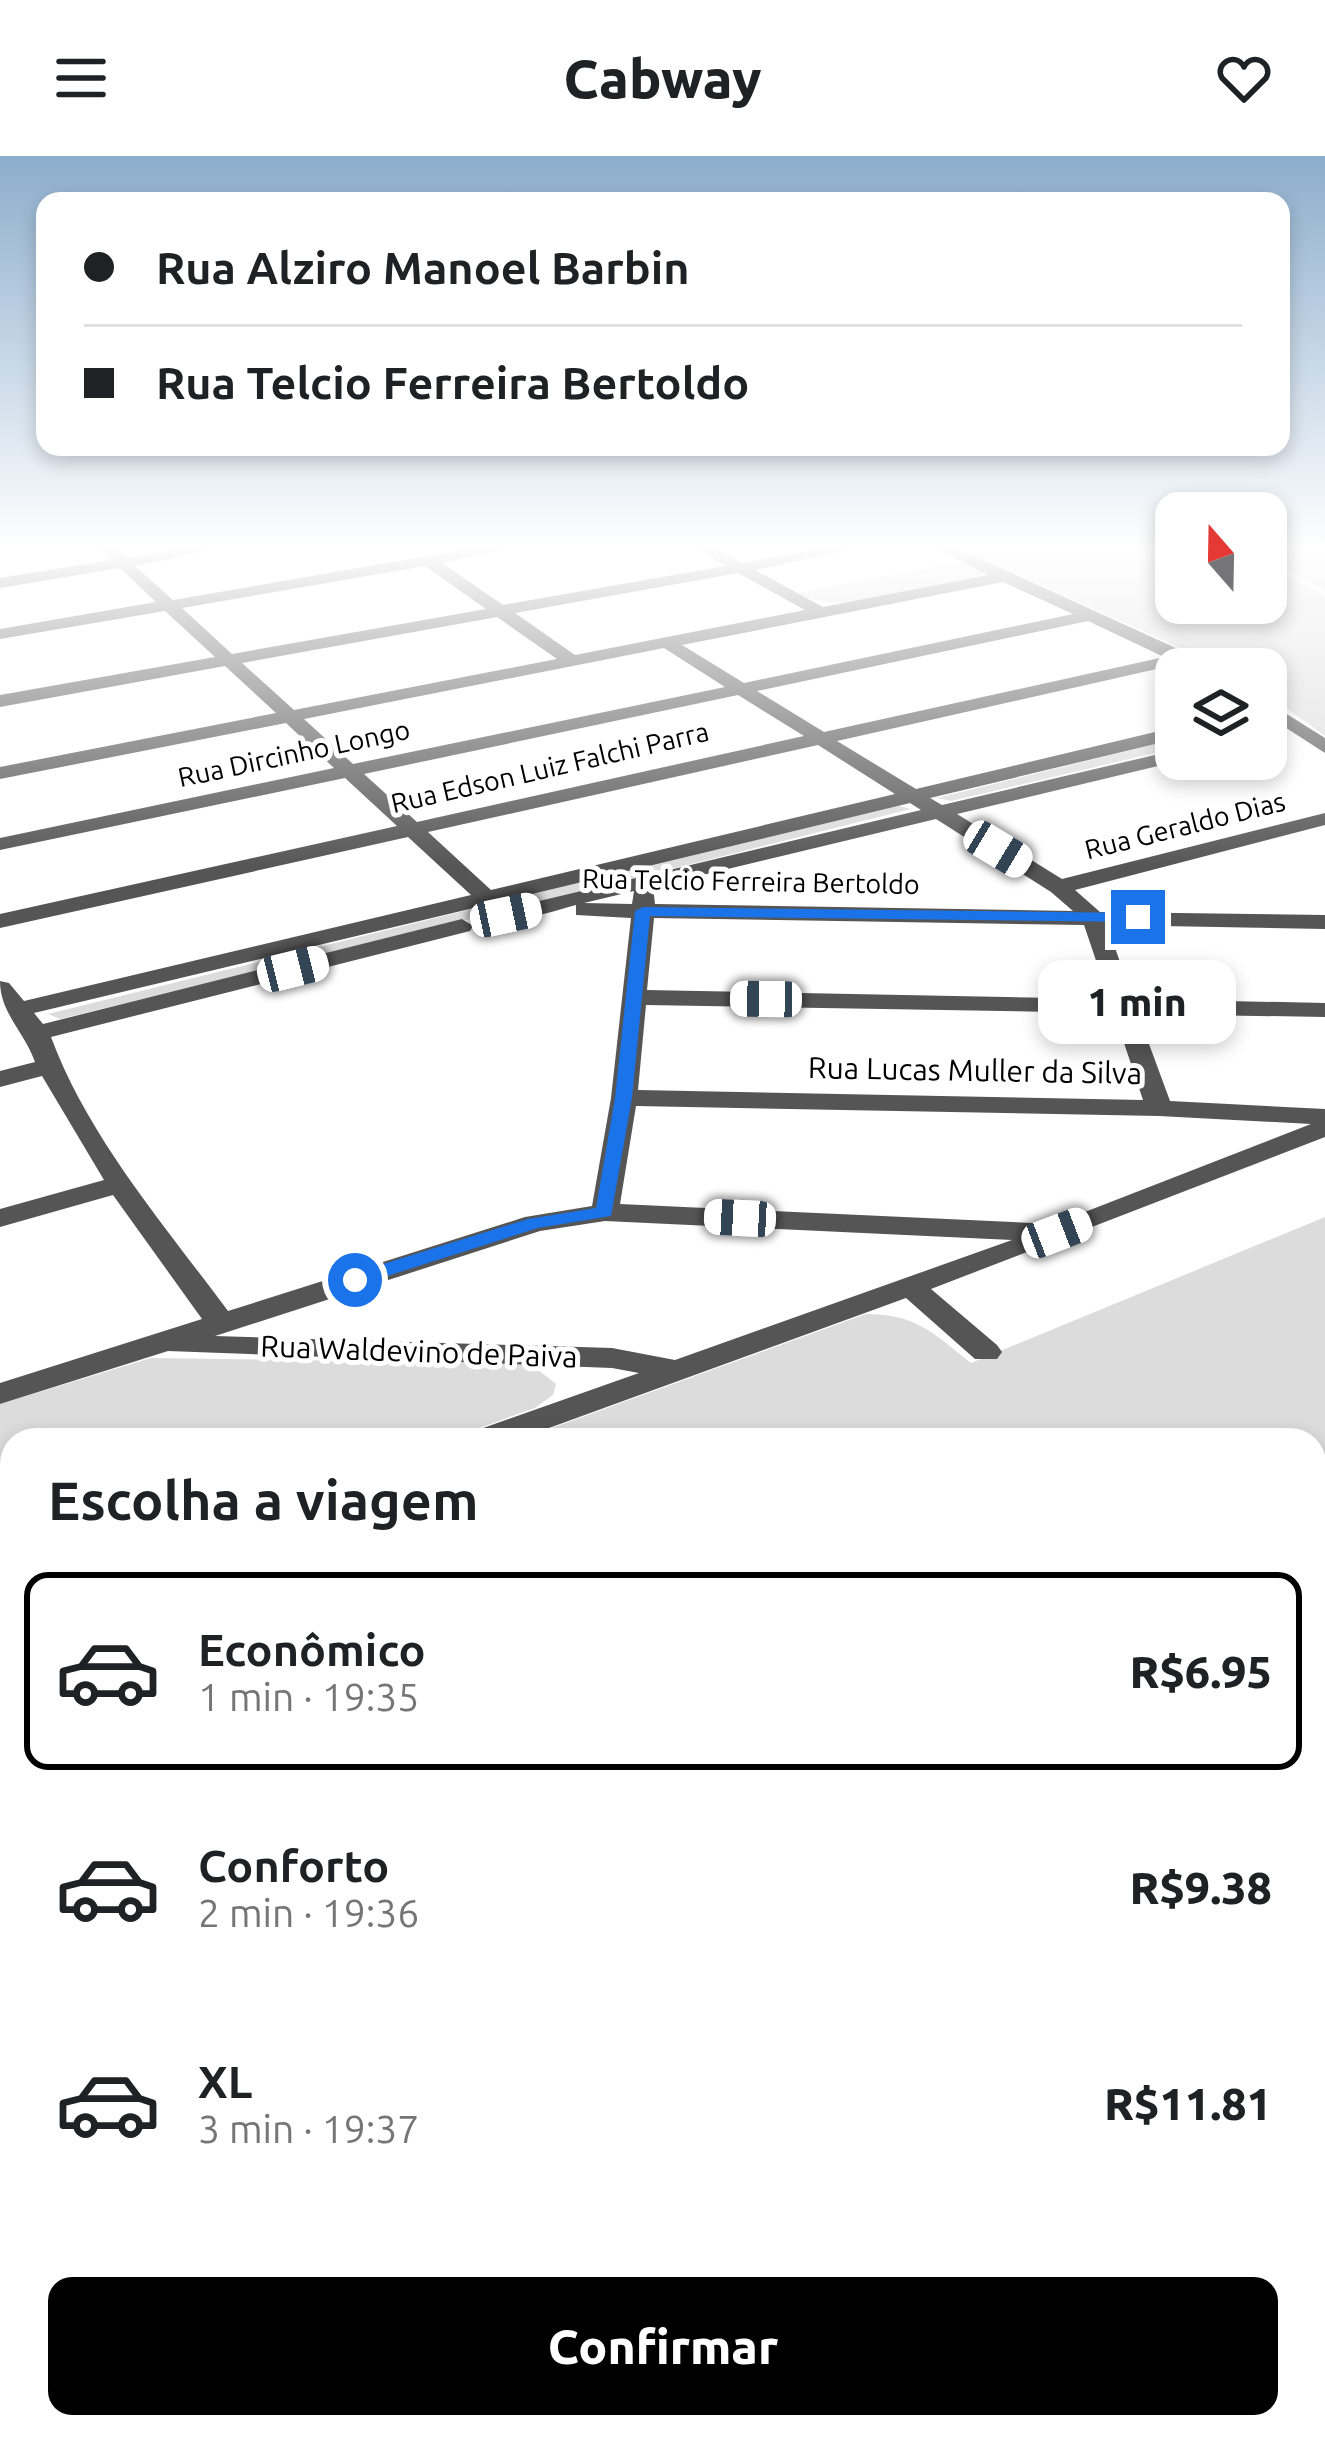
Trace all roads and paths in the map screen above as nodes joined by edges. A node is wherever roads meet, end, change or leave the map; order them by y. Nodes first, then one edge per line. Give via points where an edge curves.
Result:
1 (222, 654) edge
2 (259, 654) edge
3 (562, 654) edge
4 (610, 654) edge
5 (685, 654) edge
6 (905, 654) edge
7 (228, 660) junction
8 (573, 662) junction
9 (1155, 664) edge
10 (740, 689) junction
11 (0, 701) edge
12 (291, 716) junction
13 (1287, 720) edge
14 (1300, 727) junction
15 (1287, 730) edge
16 (815, 736) junction
17 (1155, 739) edge
18 (1325, 747) edge
19 (1155, 761) edge
20 (346, 771) junction
21 (0, 773) edge
22 (910, 794) junction
23 (936, 811) junction
24 (1325, 819) edge
25 (407, 828) junction
26 (0, 844) edge
27 (646, 884) junction
28 (1059, 886) junction
29 (496, 907) junction
30 (536, 908) junction
31 (643, 911) junction
32 (1092, 916) junction
33 (0, 921) edge
34 (1325, 922) edge
35 (633, 997) junction
36 (9, 999) edge
37 (1123, 1006) junction
38 (1325, 1010) edge
39 (38, 1033) junction
40 (49, 1066) junction
41 (0, 1079) edge
42 (624, 1098) junction
43 (1159, 1108) junction
44 (1325, 1117) edge
45 (1325, 1128) edge
46 (120, 1184) junction
47 (605, 1212) junction
48 (0, 1218) edge
49 (1057, 1233) junction
50 (910, 1286) junction
51 (220, 1322) junction
52 (161, 1343) junction
53 (986, 1352) dead end
54 (675, 1370) junction
55 (0, 1394) edge
56 (517, 1428) edge

1 - 7 street
2 - 7 street
3 - 8 street
4 - 8 street
5 - 10 street
6 - 10 street, Rua Dircinho Longo
7 - 11 street
7 - 12 street
8 - 12 street
9 - 16 street, Rua Edson Luiz Falchi Parra
10 - 16 street
10 - 20 street, Rua Dircinho Longo
12 - 20 street
12 - 21 street
13 - 14 street
14 - 15 street
14 - 18 street
16 - 22 street
16 - 25 street, Rua Edson Luiz Falchi Parra
17 - 22 street
19 - 23 street
20 - 25 street
20 - 26 street, Rua Dircinho Longo
22 - 23 street
22 - 29 street
23 - 27 street
23 - 28 street
24 - 28 street, Rua Geraldo Dias
25 - 29 street
25 - 33 street, Rua Edson Luiz Falchi Parra
27 - 30 street
27 - 31 street
28 - 32 street
29 - 30 street
29 - 36 street
29 - 39 street
30 - 31 street, Rua Telcio Ferreira Bertoldo
31 - 32 street, Rua Telcio Ferreira Bertoldo
31 - 35 street
32 - 34 street, Rua Telcio Ferreira Bertoldo
32 - 37 street
35 - 37 street
35 - 42 street
36 - 39 street
37 - 38 street
37 - 43 street
39 - 40 street
40 - 41 street
40 - 46 street
42 - 43 street, Rua Lucas Muller da Silva
42 - 47 street
43 - 44 street, Rua Lucas Muller da Silva
45 - 49 street
46 - 48 street
46 - 51 street
47 - 49 street
47 - 51 street via 535,1222
49 - 50 street
50 - 53 street
50 - 54 street
51 - 52 street
52 - 54 street, Rua Waldevino de Paiva via 612,1358
52 - 55 street
54 - 56 street

